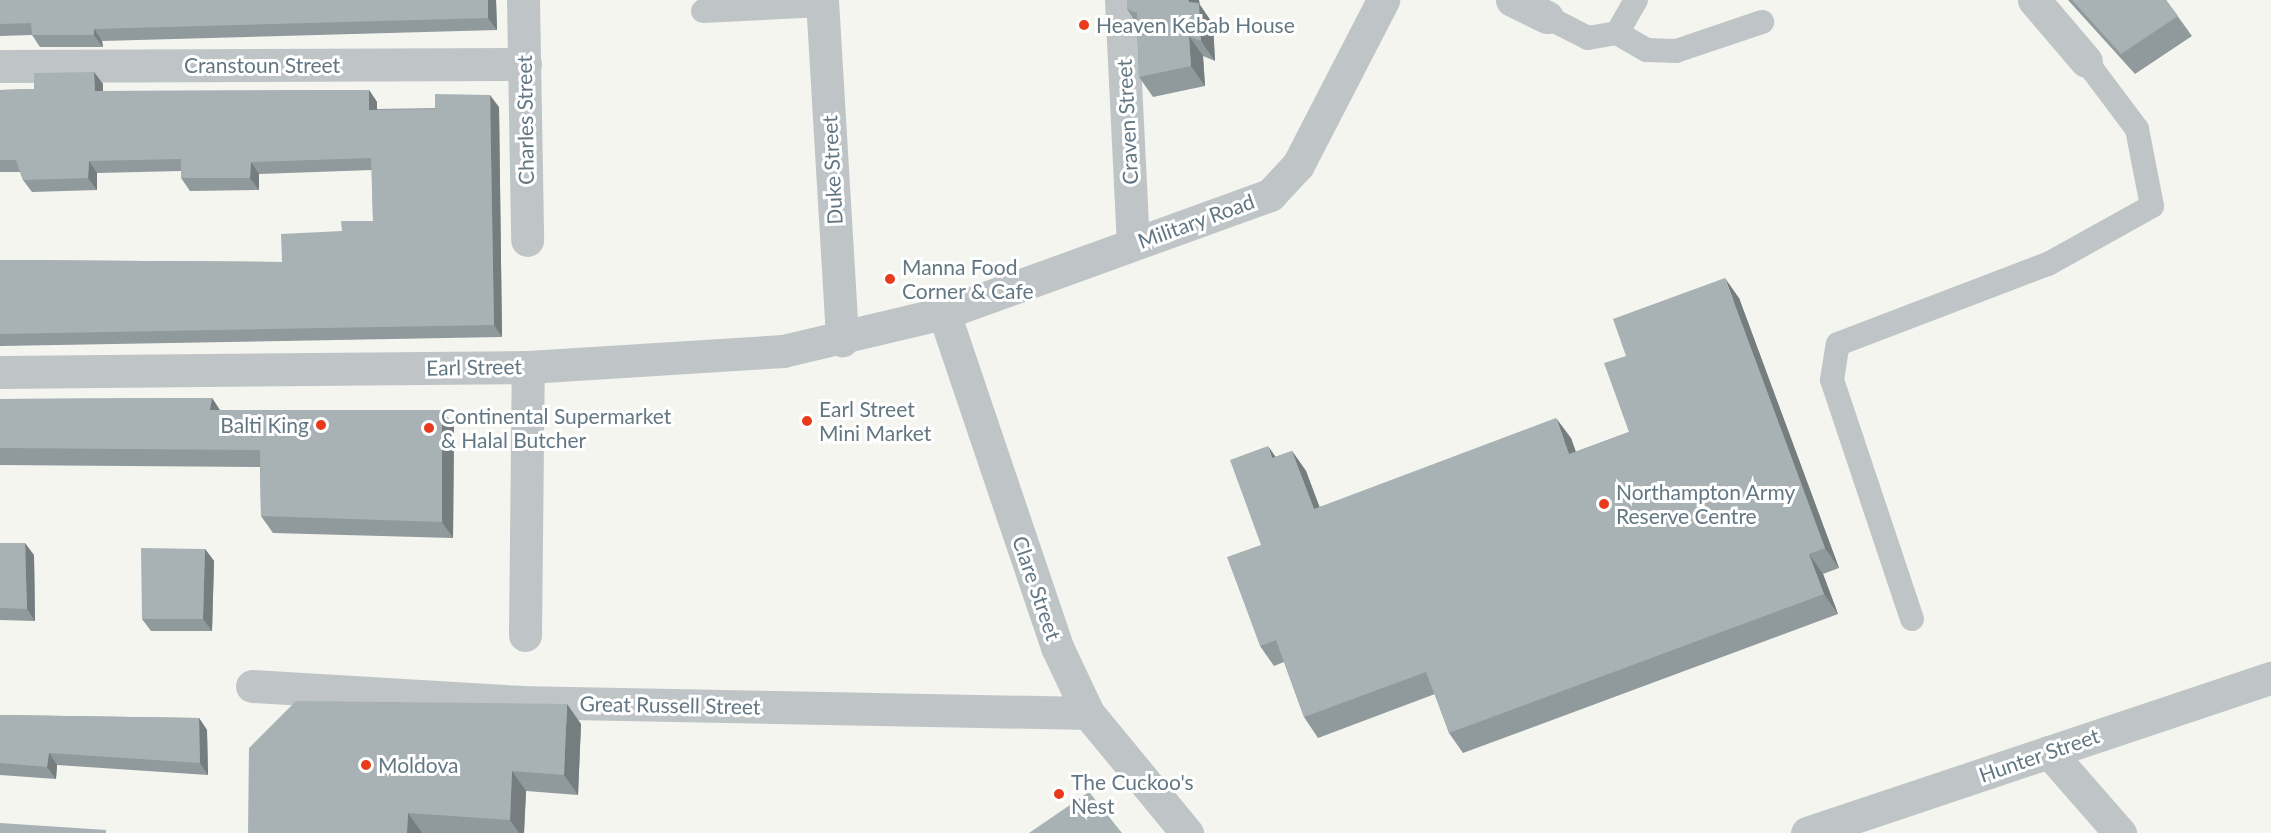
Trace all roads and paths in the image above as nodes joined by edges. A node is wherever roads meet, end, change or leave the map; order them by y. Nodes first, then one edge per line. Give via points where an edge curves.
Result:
1 (523, 0) edge
2 (1121, 0) edge
3 (1383, 0) edge
4 (1512, 0) edge
5 (1636, 0) edge
6 (2034, 0) edge
7 (822, 3) edge
8 (703, 11) dead end
9 (1547, 17) joint
10 (1762, 21) dead end
11 (1617, 33) junction
12 (2086, 61) joint
13 (525, 64) junction
14 (0, 66) edge
15 (527, 240) dead end
16 (1133, 244) junction
17 (944, 314) junction
18 (842, 340) junction
19 (528, 367) junction
20 (0, 372) edge
21 (1912, 619) dead end
22 (525, 635) dead end
23 (2271, 678) edge
24 (252, 686) dead end
25 (1088, 713) junction
26 (2049, 752) junction
27 (1187, 833) edge
28 (1807, 833) edge
29 (2120, 833) edge

1 - 13 street, Charles Street
2 - 16 street, Craven Street
3 - 16 street, Military Road via 1298,165 1270,195
4 - 9 street
5 - 11 lane
6 - 12 street
7 - 8 lane
7 - 18 street, Duke Street
9 - 11 lane via 1588,38
10 - 11 lane via 1676,51 1647,50
12 - 21 lane via 2137,129 2152,206 2048,264 1838,344 1832,380
13 - 14 street, Cranstoun Street
13 - 15 street, Charles Street
16 - 17 street, Military Road
17 - 18 street, Earl Street
17 - 25 street, Clare Street via 1057,647
18 - 19 street, Earl Street via 783,351
19 - 20 street, Earl Street
19 - 22 street
23 - 26 street, Hunter Street
24 - 25 street, Great Russell Street via 519,702
25 - 27 street, Clare Street
26 - 28 street, Hunter Street
26 - 29 street

